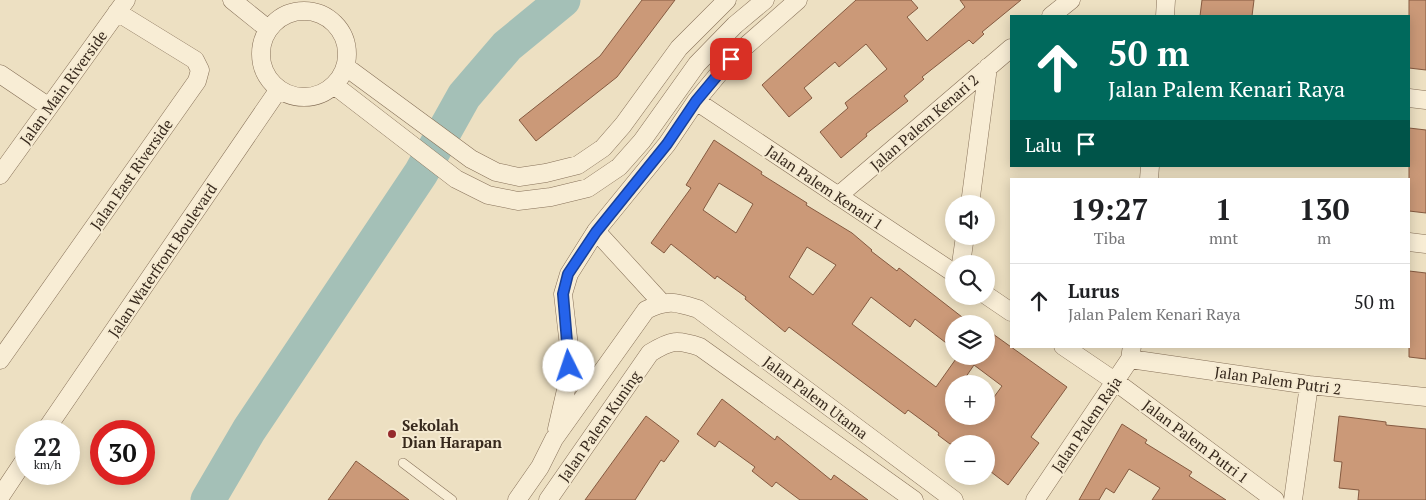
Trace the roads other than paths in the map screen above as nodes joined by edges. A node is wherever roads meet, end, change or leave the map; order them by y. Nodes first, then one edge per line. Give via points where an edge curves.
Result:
1 (232, 0) edge
2 (727, 0) edge
3 (765, 0) edge
4 (798, 0) edge
5 (1070, 0) edge
6 (1166, 0) edge
7 (122, 6) edge
8 (1051, 15) edge
9 (1165, 15) edge
10 (268, 29) junction
11 (1010, 49) edge
12 (346, 67) junction
13 (988, 67) junction
14 (0, 74) edge
15 (334, 85) junction
16 (279, 89) junction
17 (1410, 98) edge
18 (1426, 100) edge
19 (696, 101) junction
20 (49, 107) junction
21 (0, 175) edge
22 (971, 195) edge
23 (838, 196) junction
24 (596, 232) junction
25 (1410, 242) edge
26 (1426, 244) edge
27 (945, 267) edge
28 (995, 301) edge
29 (668, 302) junction
30 (1010, 311) edge
31 (1066, 348) edge
32 (650, 353) joint
33 (1131, 353) edge
34 (0, 360) edge
35 (1116, 382) junction
36 (1308, 385) junction
37 (1426, 397) edge
38 (53, 420) edge
39 (554, 438) junction
40 (403, 462) dead end
41 (15, 474) edge
42 (0, 496) edge
43 (452, 500) edge
44 (517, 500) edge
45 (548, 500) edge
46 (914, 500) edge
47 (954, 500) edge
48 (1035, 500) edge
49 (1275, 500) edge
50 (1293, 500) edge

1 - 10 street
2 - 12 street via 678,48 623,126 603,148 578,165 546,173 519,177 496,172 470,159
3 - 15 street via 735,25 698,64 619,167 588,188 551,197 518,201 488,195 456,179
4 - 19 street, Jalan Palem Kuning via 731,59
5 - 8 street
6 - 9 street
7 - 20 street, Jalan Main Riverside
7 - 34 street, Jalan East Riverside via 195,60 200,70 197,81
10 - 12 street via 282,17 299,10 317,12 333,21 343,34 348,50
10 - 16 street via 262,45 262,61 268,77
11 - 13 street, Jalan Palem Kenari 2
12 - 15 street
13 - 22 street
13 - 23 street, Jalan Palem Kenari 2
14 - 20 street
15 - 16 street via 308,97
16 - 38 street, Jalan Waterfront Boulevard
17 - 18 street
19 - 23 street, Jalan Palem Kenari 1
19 - 24 street, Jalan Palem Kuning via 667,144
20 - 21 street, Jalan Main Riverside
23 - 27 street, Jalan Palem Kenari 1
24 - 29 street
24 - 39 street, Jalan Palem Kuning via 568,274 563,294 570,355 569,377
25 - 26 street
28 - 30 street
29 - 39 street, Jalan Palem Kuning via 646,310
29 - 47 street, Jalan Palem Utama via 698,309
31 - 35 street
32 - 45 street, Jalan Palem Kuning
32 - 46 street, Jalan Palem Utama via 666,343 681,341 700,347
33 - 35 street, Jalan Palem Raja
33 - 36 street, Jalan Palem Putri 2
35 - 48 street, Jalan Palem Raja
35 - 49 street, Jalan Palem Putri 1
36 - 37 street, Jalan Palem Putri 2
36 - 50 street
39 - 44 street, Jalan Palem Kuning via 540,467
40 - 43 lane
41 - 42 street

